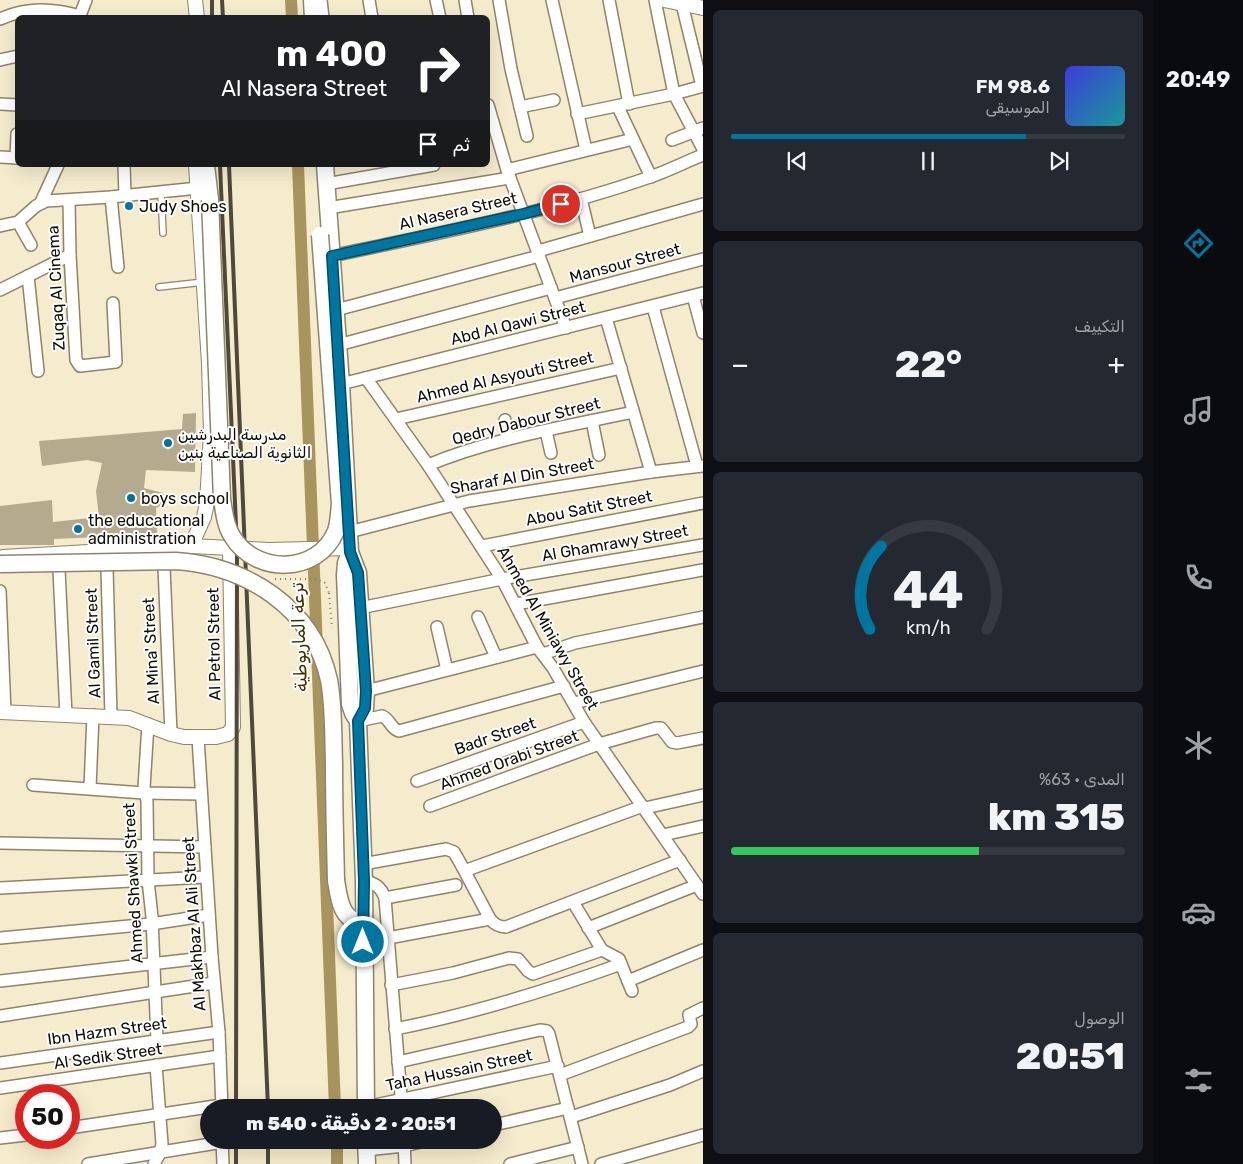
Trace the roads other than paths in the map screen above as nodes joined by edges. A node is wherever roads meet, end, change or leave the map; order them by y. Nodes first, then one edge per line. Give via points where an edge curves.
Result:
1 (86, 0) edge
2 (195, 0) edge
3 (312, 0) edge
4 (321, 0) edge
5 (369, 0) edge
6 (436, 0) edge
7 (465, 0) edge
8 (498, 0) edge
9 (552, 0) edge
10 (610, 0) edge
11 (655, 0) edge
12 (664, 0) edge
13 (682, 4) junction
14 (703, 8) edge
15 (75, 15) edge
16 (80, 15) edge
17 (197, 15) edge
18 (314, 15) edge
19 (323, 15) edge
20 (372, 15) edge
21 (439, 15) edge
22 (468, 15) edge
23 (0, 19) edge
24 (15, 57) edge
25 (0, 60) edge
26 (702, 86) edge
27 (674, 94) junction
28 (554, 100) dead end
29 (0, 104) edge
30 (15, 105) edge
31 (623, 105) junction
32 (520, 107) junction
33 (490, 111) edge
34 (578, 114) junction
35 (698, 130) edge
36 (527, 136) dead end
37 (633, 139) junction
38 (672, 140) dead end
39 (586, 150) junction
40 (703, 150) edge
41 (703, 155) edge
42 (0, 157) edge
43 (15, 158) edge
44 (57, 167) edge
45 (124, 167) edge
46 (196, 167) edge
47 (206, 167) edge
48 (325, 167) edge
49 (330, 167) edge
50 (423, 167) edge
51 (509, 174) junction
52 (651, 177) junction
53 (326, 184) junction
54 (198, 188) junction
55 (161, 193) junction
56 (125, 196) junction
57 (112, 197) junction
58 (580, 199) junction
59 (69, 201) junction
60 (41, 202) junction
61 (703, 204) edge
62 (328, 208) junction
63 (523, 214) junction
64 (18, 222) junction
65 (0, 226) edge
66 (163, 233) dead end
67 (590, 236) junction
68 (31, 245) dead end
69 (538, 254) junction
70 (70, 255) junction
71 (332, 256) junction
72 (703, 259) edge
73 (118, 267) dead end
74 (28, 276) junction
75 (204, 282) junction
76 (159, 287) dead end
77 (0, 290) edge
78 (552, 293) junction
79 (698, 294) edge
80 (113, 303) dead end
81 (653, 307) junction
82 (336, 310) junction
83 (606, 318) junction
84 (566, 328) junction
85 (703, 333) edge
86 (338, 345) junction
87 (621, 368) junction
88 (38, 371) dead end
89 (366, 378) junction
90 (341, 384) junction
91 (633, 412) junction
92 (396, 419) junction
93 (505, 420) dead end
94 (592, 421) junction
95 (546, 431) junction
96 (508, 439) junction
97 (551, 452) dead end
98 (599, 455) dead end
99 (428, 466) junction
100 (700, 466) edge
101 (651, 472) junction
102 (703, 503) edge
103 (454, 504) junction
104 (350, 544) junction
105 (703, 545) edge
106 (191, 546) junction
107 (482, 546) junction
108 (230, 548) junction
109 (0, 557) edge
110 (0, 564) edge
111 (230, 564) junction
112 (164, 567) junction
113 (107, 569) junction
114 (59, 570) junction
115 (703, 570) edge
116 (0, 572) edge
117 (502, 579) junction
118 (0, 591) edge
119 (516, 604) junction
120 (360, 608) junction
121 (478, 617) dead end
122 (703, 617) edge
123 (437, 627) dead end
124 (540, 650) junction
125 (496, 657) junction
126 (446, 670) junction
127 (703, 671) edge
128 (564, 686) junction
129 (366, 691) junction
130 (574, 703) junction
131 (2, 712) edge
132 (66, 715) junction
133 (92, 715) junction
134 (111, 716) junction
135 (358, 721) junction
136 (584, 722) junction
137 (148, 724) junction
138 (171, 734) junction
139 (198, 738) junction
140 (703, 738) edge
141 (599, 744) junction
142 (417, 781) dead end
143 (33, 785) dead end
144 (90, 788) junction
145 (144, 793) junction
146 (201, 794) junction
147 (703, 795) edge
148 (430, 806) dead end
149 (644, 807) junction
150 (703, 826) edge
151 (663, 835) junction
152 (0, 843) edge
153 (147, 846) junction
154 (205, 846) junction
155 (680, 860) junction
156 (363, 864) junction
157 (464, 870) junction
158 (703, 873) edge
159 (206, 877) junction
160 (148, 880) junction
161 (364, 881) junction
162 (456, 885) dead end
163 (697, 885) edge
164 (0, 888) edge
165 (384, 898) junction
166 (573, 902) junction
167 (209, 915) junction
168 (490, 919) junction
169 (363, 923) junction
170 (151, 924) junction
171 (588, 928) junction
172 (0, 938) edge
173 (388, 938) junction
174 (602, 950) junction
175 (703, 950) edge
176 (212, 957) junction
177 (153, 963) junction
178 (621, 964) junction
179 (0, 981) edge
180 (214, 983) junction
181 (391, 985) junction
182 (155, 992) junction
183 (703, 1008) edge
184 (0, 1016) edge
185 (395, 1030) junction
186 (219, 1032) junction
187 (157, 1040) junction
188 (220, 1056) junction
189 (398, 1062) junction
190 (0, 1063) edge
191 (156, 1065) junction
192 (559, 1070) junction
193 (703, 1071) edge
194 (0, 1088) edge
195 (222, 1099) edge
196 (366, 1099) edge
197 (402, 1099) edge
198 (425, 1099) edge
199 (200, 1109) edge
200 (569, 1113) junction
201 (160, 1115) junction
202 (502, 1124) edge
203 (80, 1126) edge
204 (15, 1136) edge
205 (703, 1136) edge
206 (0, 1138) edge
207 (200, 1145) edge
208 (578, 1147) junction
209 (222, 1149) edge
210 (404, 1149) edge
211 (160, 1152) junction
212 (88, 1164) edge
213 (154, 1164) edge
214 (223, 1164) edge
215 (405, 1164) edge
216 (510, 1164) edge
217 (582, 1164) edge
218 (601, 1164) edge

1 - 16 street
2 - 17 street
3 - 18 main road
4 - 19 street
5 - 20 street
6 - 21 street
7 - 22 street
8 - 32 street
9 - 34 street
10 - 31 street
11 - 27 street
12 - 13 street
13 - 14 street
13 - 26 street
15 - 23 street via 45,9 28,10
24 - 25 street
26 - 27 street
27 - 31 street
27 - 35 street
28 - 32 street
29 - 30 street
31 - 34 street
31 - 37 street
32 - 36 street
33 - 51 street
34 - 39 street
35 - 38 street
35 - 40 street
37 - 39 street
37 - 52 street
39 - 51 street
41 - 52 street, Al Nasera Street
42 - 43 street
44 - 60 street
45 - 56 street
46 - 54 street
47 - 53 main road, bridge via 224,517 230,534 247,554 259,561 285,566 310,559 321,551 330,542 339,519 318,210
48 - 53 main road
49 - 53 street
50 - 53 street
51 - 62 street
51 - 63 street
52 - 58 street, Al Nasera Street
53 - 62 main road
54 - 55 street
54 - 75 street
55 - 56 street
55 - 66 lane
56 - 57 street
57 - 59 street
57 - 73 street
58 - 63 street, Al Nasera Street
58 - 67 street
59 - 60 street
59 - 70 street, Zuqaq Al Cinema
60 - 64 street
61 - 67 street
62 - 71 main road
63 - 69 street
63 - 71 street, Al Nasera Street
64 - 65 street
64 - 68 street
67 - 69 street
69 - 78 street
69 - 82 street
70 - 74 street
70 - 80 street, Zuqaq Al Cinema via 76,360 80,366 116,362
71 - 82 main road
72 - 78 street, Mansour Street
74 - 77 street
74 - 88 street
75 - 76 lane
75 - 106 street via 211,433 209,488 204,517
78 - 84 street
78 - 86 street, Mansour Street
79 - 81 street, Abd Al Qawi Street
79 - 85 street
81 - 83 street, Abd Al Qawi Street
81 - 100 street
82 - 86 main road
83 - 84 street, Abd Al Qawi Street
83 - 87 street
84 - 89 street, Abd Al Qawi Street
86 - 90 main road
87 - 91 street
87 - 92 street, Ahmed Al Asyouti Street
89 - 90 street, Abd Al Qawi Street
89 - 92 street, Ahmed Al Miniawy Street
90 - 104 main road
91 - 94 street, Qedry Dabour Street
91 - 101 street
92 - 99 street, Ahmed Al Miniawy Street
93 - 96 street
94 - 95 street, Qedry Dabour Street
94 - 98 street
95 - 96 street, Qedry Dabour Street
95 - 97 street
96 - 99 street, Qedry Dabour Street
99 - 103 street, Ahmed Al Miniawy Street
100 - 101 street, Sharaf Al Din Street
101 - 103 street, Sharaf Al Din Street
102 - 107 street, Abou Satit Street
103 - 104 street, Sharaf Al Din Street
103 - 107 street, Ahmed Al Miniawy Street
104 - 108 street, Sharaf Al Din Street via 269,550
104 - 120 main road via 357,568
104 - 135 main road via 344,575 349,686 351,709
105 - 117 street, Al Ghamrawy Street
106 - 108 street, Sharaf Al Din Street
106 - 109 street, Sharaf Al Din Street
107 - 117 street, Ahmed Al Miniawy Street
108 - 111 street, Al Petrol Street
110 - 169 main road, bridge via 195,562 249,579 284,604 312,639 328,679 332,705 336,880 347,916 354,922
111 - 112 street
111 - 139 street, Al Petrol Street via 233,727 224,736
112 - 113 street
112 - 138 street, Al Mina' Street
113 - 114 street
113 - 134 street, Al Gamil Street
114 - 116 street
114 - 132 street
115 - 119 street
117 - 119 street, Ahmed Al Miniawy Street
117 - 120 street, Al Ghamrawy Street
118 - 131 street
119 - 124 street, Ahmed Al Miniawy Street
120 - 129 main road
121 - 125 street
122 - 124 street
123 - 126 street
124 - 125 street
124 - 128 street, Ahmed Al Miniawy Street
125 - 126 street
126 - 129 street
127 - 130 street
128 - 130 street, Ahmed Al Miniawy Street
128 - 135 street via 399,731 382,716
129 - 135 main road via 365,708
130 - 136 street, Ahmed Al Miniawy Street
131 - 132 street
132 - 133 street
133 - 134 street
133 - 144 street
134 - 137 street
135 - 156 main road
136 - 141 street, Ahmed Al Miniawy Street
136 - 142 street, Badr Street
137 - 138 street
137 - 145 street, Ahmed Shawki Street
138 - 139 street
139 - 146 street, Al Makhbaz Al Ali Street
140 - 141 street, Ahmed Orabi Street via 672,742 664,730 658,728
141 - 148 street, Ahmed Orabi Street
141 - 149 street, Ahmed Al Miniawy Street
143 - 144 street
144 - 145 street
145 - 146 street
145 - 153 street, Ahmed Shawki Street via 147,801
146 - 154 street, Al Makhbaz Al Ali Street
147 - 149 street
149 - 151 street, Ahmed Al Miniawy Street
149 - 157 street
150 - 151 street
151 - 155 street, Ahmed Al Miniawy Street
152 - 153 street
153 - 154 street
153 - 160 street, Ahmed Shawki Street
154 - 159 street, Al Makhbaz Al Ali Street
155 - 163 street, Ahmed Al Miniawy Street
155 - 166 street
156 - 157 street via 446,849 454,852
156 - 161 main road
157 - 168 street
158 - 163 street
159 - 160 street
159 - 167 street, Al Makhbaz Al Ali Street
160 - 164 street
160 - 170 street, Ahmed Shawki Street
161 - 165 street via 380,888
161 - 169 main road
162 - 165 street
163 - 171 street
165 - 173 street
166 - 168 street via 506,927 494,924
166 - 171 street
167 - 170 street
167 - 176 street, Al Makhbaz Al Ali Street
168 - 173 street
169 - 196 main road
170 - 172 street
170 - 177 street, Ahmed Shawki Street
171 - 174 street
173 - 181 street
174 - 178 street via 619,959
174 - 181 street via 533,974 518,959 509,958
175 - 178 street via 630,986
176 - 177 street
176 - 180 street, Al Makhbaz Al Ali Street
177 - 179 street
177 - 182 street, Ahmed Shawki Street
178 - 185 street via 521,999
180 - 182 street
180 - 186 street, Al Makhbaz Al Ali Street
181 - 185 street
182 - 184 street
182 - 187 street, Ahmed Shawki Street
183 - 192 street, Taha Hussain Street via 690,1014 691,1024 688,1027
185 - 189 street
186 - 187 street, Ibn Hazm Street
186 - 188 street, Al Makhbaz Al Ali Street
187 - 190 street, Ibn Hazm Street
188 - 191 street, Al Sedik Street
188 - 195 street, Al Makhbaz Al Ali Street
189 - 192 street via 540,1030 550,1034
189 - 197 street
191 - 194 street, Al Sedik Street
191 - 201 street
192 - 198 street, Taha Hussain Street
192 - 200 street
193 - 200 street via 670,1085
199 - 201 street
200 - 202 street
200 - 208 street
201 - 203 street
201 - 211 street
204 - 206 street
205 - 218 street
207 - 211 street
208 - 216 street
208 - 217 street
209 - 214 street
210 - 215 street
211 - 212 street
211 - 213 street

